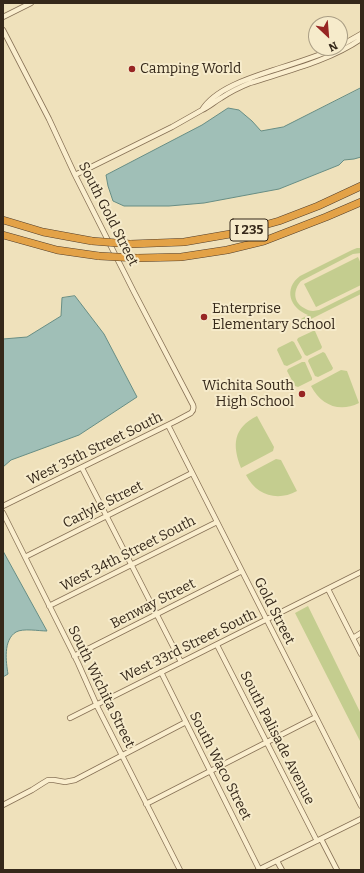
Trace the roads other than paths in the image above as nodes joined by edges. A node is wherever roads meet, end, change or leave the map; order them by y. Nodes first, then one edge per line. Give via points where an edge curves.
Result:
1 (31, 3) edge
2 (3, 17) edge
3 (3, 30) edge
4 (361, 34) edge
5 (361, 39) edge
6 (348, 41) edge
7 (315, 56) edge
8 (202, 110) junction
9 (75, 175) junction
10 (361, 186) edge
11 (361, 202) edge
12 (3, 220) edge
13 (3, 235) edge
14 (194, 408) joint
15 (168, 425) junction
16 (82, 468) junction
17 (192, 473) junction
18 (3, 506) edge
19 (3, 513) edge
20 (107, 516) junction
21 (217, 522) junction
22 (25, 557) junction
23 (132, 565) junction
24 (242, 571) junction
25 (361, 572) edge
26 (328, 589) junction
27 (49, 606) junction
28 (156, 614) junction
29 (266, 620) junction
30 (361, 634) edge
31 (353, 638) junction
32 (216, 644) junction
33 (361, 654) edge
34 (74, 656) junction
35 (181, 662) junction
36 (161, 672) junction
37 (96, 704) junction
38 (316, 717) junction
39 (70, 718) dead end
40 (186, 722) junction
41 (266, 742) junction
42 (121, 755) junction
43 (210, 771) junction
44 (146, 804) junction
45 (3, 805) edge
46 (361, 806) edge
47 (361, 819) edge
48 (319, 840) junction
49 (277, 861) junction
50 (180, 870) edge
51 (259, 870) edge
52 (282, 870) edge
53 (337, 870) edge

1 - 2 street
3 - 9 street, South Gold Street
4 - 6 street
5 - 8 street via 326,57 240,87
7 - 8 street via 238,83 211,99
8 - 9 street
9 - 14 street, South Gold Street
10 - 12 highway, I 235, bridge via 278,221 236,233 184,242 130,244 92,241 43,232
11 - 13 highway, I 235, bridge via 264,241 181,257 99,256 57,250
14 - 15 street, West 35th Street South via 191,413
15 - 16 street, West 35th Street South
15 - 17 street, Gold Street
16 - 18 street, West 35th Street South
16 - 20 street
17 - 20 street, Carlyle Street
17 - 21 street, Gold Street
19 - 22 street, South Wichita Street
20 - 22 street, Carlyle Street
20 - 23 street
21 - 23 street, West 34th Street South
21 - 24 street, Gold Street
22 - 27 street, South Wichita Street
23 - 27 street, West 34th Street South
23 - 28 street
24 - 28 street, Benway Street
24 - 29 street, Gold Street
25 - 26 street, West 33rd Street South
26 - 29 street, West 33rd Street South
26 - 31 street
27 - 34 street, South Wichita Street
28 - 34 street, Benway Street
28 - 35 street
29 - 32 street, West 33rd Street South
29 - 38 street, Gold Street
30 - 31 street
31 - 33 street
32 - 35 street, West 33rd Street South
32 - 41 street, South Palisade Avenue
34 - 37 street, South Wichita Street
35 - 36 street, West 33rd Street South
36 - 37 street, West 33rd Street South
36 - 40 street, South Waco Street
37 - 39 street, West 33rd Street South
37 - 42 street, South Wichita Street
38 - 41 street
38 - 46 street, Gold Street
40 - 42 street
40 - 43 street, South Waco Street
41 - 43 street
41 - 48 street, South Palisade Avenue
42 - 44 street, South Wichita Street
42 - 45 street via 73,780 51,780 43,783
43 - 44 street
43 - 51 street, South Waco Street
44 - 50 street, South Wichita Street
47 - 48 street
48 - 49 street
48 - 53 street, South Palisade Avenue
49 - 51 street
49 - 52 street

